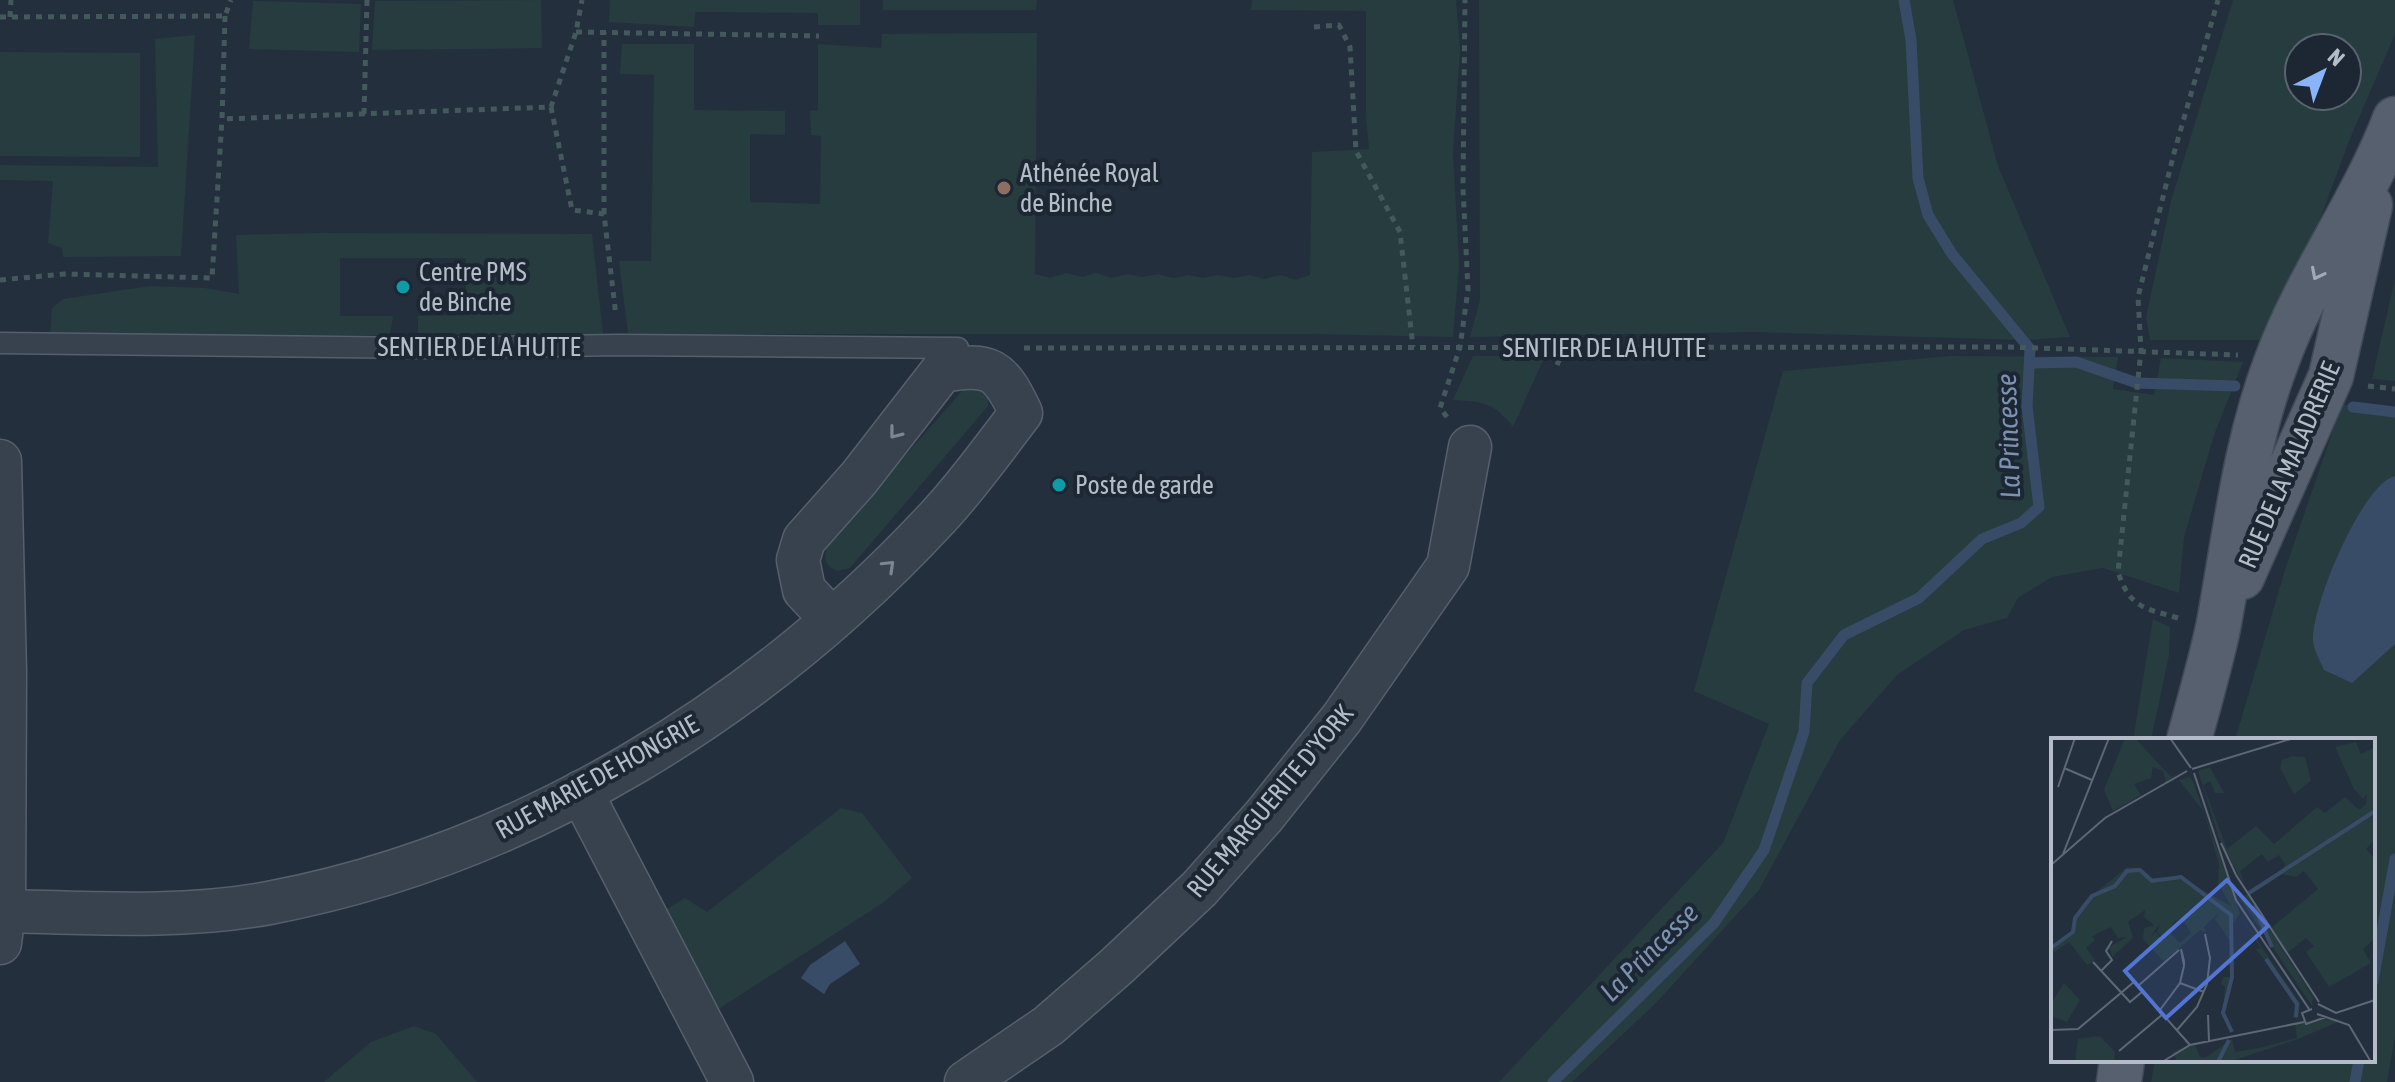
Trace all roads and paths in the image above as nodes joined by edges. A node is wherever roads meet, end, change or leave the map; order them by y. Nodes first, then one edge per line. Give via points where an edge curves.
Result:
1 (11, 0) edge
2 (231, 0) edge
3 (367, 0) edge
4 (582, 0) edge
5 (1465, 0) edge
6 (2218, 0) edge
7 (225, 16) junction
8 (0, 17) edge
9 (10, 17) junction
10 (1314, 27) dead end
11 (576, 32) junction
12 (604, 32) junction
13 (819, 36) dead end
14 (551, 107) junction
15 (364, 114) junction
16 (222, 119) junction
17 (2388, 138) edge
18 (604, 214) junction
19 (0, 280) edge
20 (0, 343) edge
21 (618, 345) junction
22 (1413, 347) junction
23 (1460, 347) junction
24 (958, 348) dead end
25 (1068, 348) dead end
26 (1564, 348) junction
27 (2141, 350) junction
28 (1557, 365) dead end
29 (1470, 447) joint
30 (0, 462) edge
31 (832, 620) junction
32 (2217, 630) junction
33 (2190, 738) edge
34 (581, 792) junction
35 (2, 927) edge
36 (2122, 1062) edge
37 (732, 1082) edge
38 (966, 1082) edge
39 (2119, 1082) edge

1 - 9 path
2 - 7 path
3 - 15 path
4 - 11 path
5 - 23 path via 1468,290
6 - 27 path via 2138,297
7 - 9 path
7 - 16 path
8 - 9 path
10 - 22 path via 1339,25 1350,47 1356,151 1400,232
11 - 12 path
11 - 14 path
12 - 13 path
12 - 18 path
14 - 15 path
14 - 18 path via 572,210
15 - 16 path
16 - 19 path via 212,278 64,274
17 - 32 main road, RUE DE LA MALADRERIE via 2331,376
17 -> 32 main road, RUE DE LA MALADRERIE via 2276,361 2244,475
18 - 21 path
20 - 21 lane, SENTIER DE LA HUTTE
21 - 24 lane, SENTIER DE LA HUTTE
22 - 23 path, SENTIER DE LA HUTTE
22 - 25 path, SENTIER DE LA HUTTE
23 - 26 path, SENTIER DE LA HUTTE
23 - 29 path via 1440,408
26 - 27 path, SENTIER DE LA HUTTE
26 - 28 path
27 - 32 path via 2118,572 2125,592 2141,607
29 - 38 street, RUE MARGUERITE D'YORK via 1448,566 1342,718 1199,889 1048,1026
30 - 35 street via 5,672
31 -> 31 street, RUE MARIE DE HONGRIE via 940,515 1021,413 1009,387 993,371 967,366 942,371 804,540 798,560 804,590
31 - 34 street, RUE MARIE DE HONGRIE via 727,703
32 - 33 main road, RUE DE LA MALADRERIE
34 - 35 street, RUE MARIE DE HONGRIE via 469,845 382,875 268,903
34 - 37 street
36 - 39 main road

